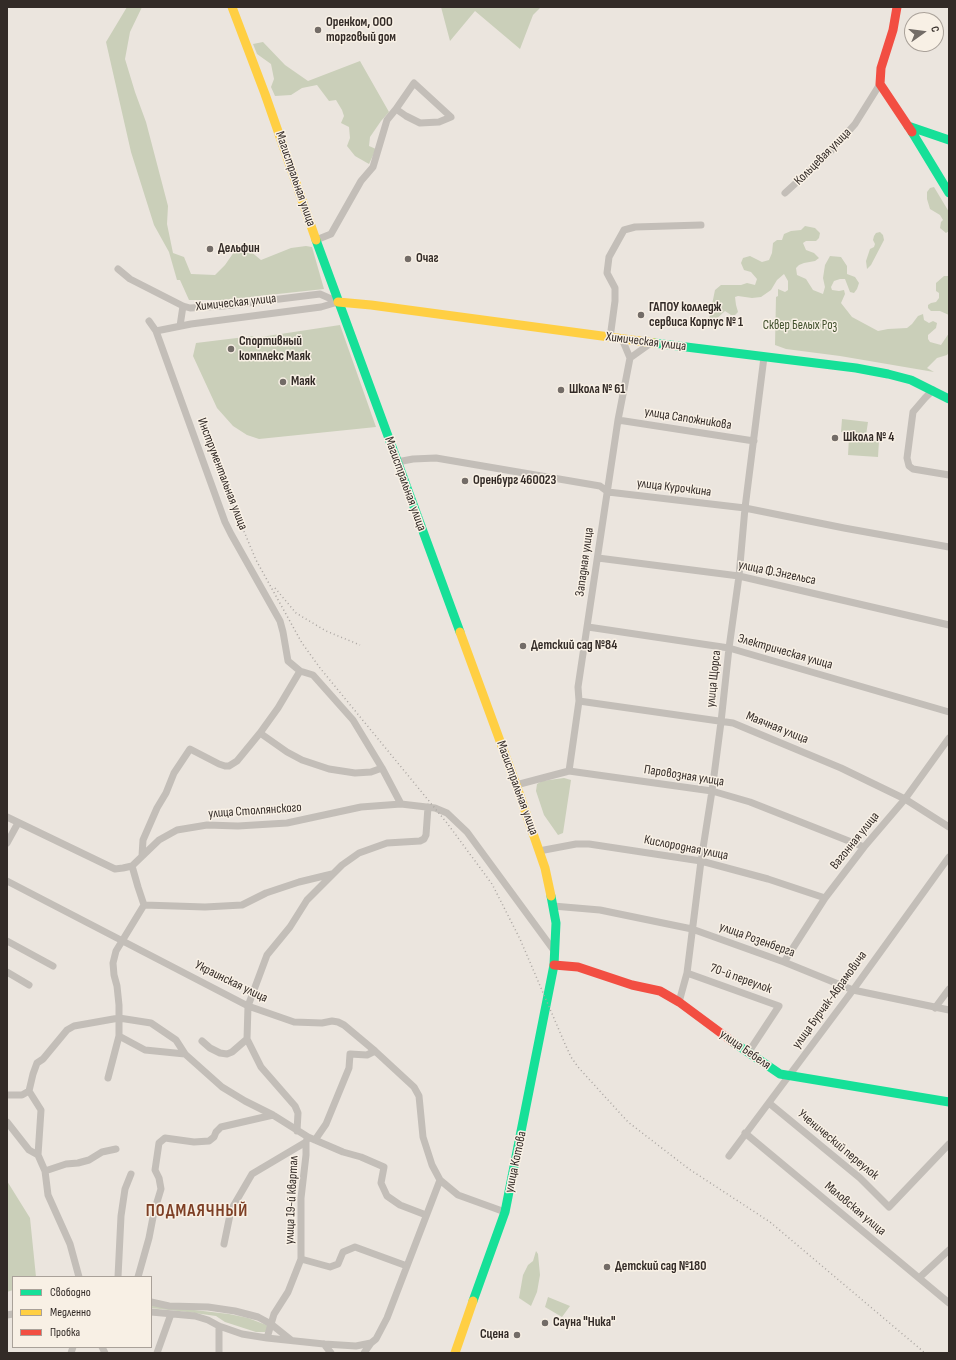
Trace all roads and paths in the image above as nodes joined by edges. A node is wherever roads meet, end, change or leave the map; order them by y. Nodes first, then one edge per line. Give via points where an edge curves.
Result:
1 (232, 7) edge
2 (896, 7) edge
3 (880, 84) junction
4 (396, 109) junction
5 (908, 126) junction
6 (949, 140) edge
7 (785, 193) dead end
8 (949, 193) edge
9 (701, 225) dead end
10 (316, 240) junction
11 (118, 269) dead end
12 (338, 302) junction
13 (183, 306) junction
14 (149, 321) dead end
15 (180, 326) junction
16 (156, 331) junction
17 (610, 338) junction
18 (622, 340) junction
19 (651, 343) junction
20 (764, 357) junction
21 (630, 358) junction
22 (933, 390) junction
23 (949, 399) edge
24 (618, 420) junction
25 (754, 441) junction
26 (398, 462) junction
27 (949, 474) edge
28 (608, 492) junction
29 (745, 508) junction
30 (949, 547) edge
31 (598, 558) junction
32 (739, 576) junction
33 (949, 625) edge
34 (588, 627) junction
35 (729, 648) junction
36 (300, 671) junction
37 (578, 701) junction
38 (949, 712) edge
39 (722, 722) junction
40 (260, 733) junction
41 (949, 738) edge
42 (382, 768) junction
43 (569, 771) junction
44 (516, 784) junction
45 (712, 791) junction
46 (906, 799) junction
47 (400, 804) junction
48 (428, 807) junction
49 (7, 818) edge
50 (18, 823) junction
51 (949, 828) edge
52 (7, 844) edge
53 (864, 847) junction
54 (539, 850) junction
55 (142, 856) junction
56 (949, 857) edge
57 (700, 861) junction
58 (132, 866) junction
59 (334, 874) junction
60 (7, 881) edge
61 (826, 898) junction
62 (144, 905) junction
63 (553, 906) junction
64 (692, 929) junction
65 (7, 941) edge
66 (122, 941) junction
67 (555, 952) junction
68 (784, 962) junction
69 (554, 965) junction
70 (53, 966) dead end
71 (7, 972) edge
72 (687, 973) junction
73 (29, 985) dead end
74 (853, 990) junction
75 (949, 990) edge
76 (679, 1002) junction
77 (248, 1006) junction
78 (935, 1008) junction
79 (949, 1010) edge
80 (119, 1018) junction
81 (119, 1036) junction
82 (247, 1039) junction
83 (202, 1041) dead end
84 (375, 1051) junction
85 (748, 1053) junction
86 (185, 1054) junction
87 (789, 1076) junction
88 (108, 1078) dead end
89 (29, 1091) junction
90 (7, 1096) edge
91 (949, 1102) edge
92 (769, 1103) junction
93 (273, 1115) junction
94 (7, 1122) edge
95 (297, 1131) junction
96 (745, 1133) junction
97 (310, 1140) junction
98 (949, 1144) edge
99 (116, 1149) dead end
100 (38, 1155) junction
101 (729, 1156) dead end
102 (45, 1172) junction
103 (131, 1174) dead end
104 (440, 1180) junction
105 (505, 1212) junction
106 (426, 1215) junction
107 (224, 1244) dead end
108 (949, 1250) edge
109 (301, 1259) junction
110 (408, 1266) junction
111 (79, 1276) edge
112 (118, 1276) edge
113 (138, 1276) edge
114 (919, 1278) junction
115 (152, 1302) edge
116 (949, 1303) edge
117 (152, 1312) edge
118 (171, 1314) junction
119 (271, 1324) junction
120 (219, 1326) junction
121 (267, 1338) junction
122 (291, 1340) junction
123 (371, 1343) junction
124 (324, 1344) junction
125 (356, 1346) junction
126 (155, 1350) edge
127 (219, 1353) edge
128 (331, 1353) edge
129 (362, 1353) edge
130 (455, 1353) edge

1 - 10 street, Магистральная улица
2 - 3 street, Кольцевая улица via 893,30 881,68
3 - 5 street
3 - 7 street, Кольцевая улица via 855,124 832,150
4 - 4 street via 414,83 451,117 439,122 420,123
4 - 10 street via 387,120 373,166 361,181 331,234
5 - 6 street
5 - 8 street
9 - 17 street via 635,227 624,230 609,257 607,273 615,288 616,301
10 - 12 street, Магистральная улица
11 - 13 street, Химическая улица via 130,279
12 - 13 street, Химическая улица via 320,294 224,306
12 - 15 street, Химическая улица via 321,307
12 - 17 street, Химическая улица
12 - 26 street, Магистральная улица
13 - 15 street
14 - 16 street, Инструментальная улица
15 - 16 street, Химическая улица
16 - 36 street, Инструментальная улица via 225,522 280,621 288,661
17 - 18 street, Химическая улица
18 - 19 street, Химическая улица
18 - 21 street
19 - 20 street, Химическая улица
19 - 21 street
20 - 22 street, Химическая улица via 888,374 911,380
20 - 25 street, улица Щорса
21 - 24 street, Западная улица
22 - 23 street, Химическая улица
22 - 27 street via 913,412 907,458 909,466 913,469
24 - 25 street, улица Сапожникова
24 - 28 street, Западная улица
25 - 29 street, улица Щорса
26 - 28 street, улица Курочкина via 436,458 600,486
26 - 44 street, Магистральная улица
28 - 29 street, улица Курочкина
28 - 31 street, Западная улица
29 - 30 street, улица Курочкина
29 - 32 street, улица Щорса
31 - 32 street, улица Ф.Энгельса
31 - 34 street, Западная улица
32 - 33 street, улица Ф.Энгельса
32 - 35 street, улица Щорса
34 - 35 street, Электрическая улица
34 - 37 street, Западная улица
35 - 38 street, Электрическая улица
35 - 39 street, улица Щорса
36 - 40 street
36 - 42 street, Инструментальная улица via 314,675 353,720
37 - 39 street, Маячная улица
37 - 43 street, Западная улица
39 - 45 street, улица Щорса
39 - 46 street, Маячная улица via 733,723 841,768
40 - 42 street via 302,760 329,769 355,773
40 - 55 street via 229,766 219,764 190,748 157,808 143,840
41 - 46 street, Вагонная улица
42 - 47 street, Инструментальная улица
43 - 44 street, Паровозная улица
43 - 45 street, Паровозная улица
44 - 54 street, Магистральная улица
45 - 53 street, Паровозная улица via 750,802
45 - 57 street, улица Щорса
46 - 51 street, Маячная улица
46 - 53 street, Вагонная улица
47 - 48 street, улица Столпянского
47 - 55 street, улица Столпянского via 361,807 287,823 207,826 177,830 159,840
48 - 59 street via 424,839 387,843 359,852 342,864
48 - 67 street, улица Столпянского via 447,812 467,832
49 - 50 street
50 - 52 street
50 - 58 street via 115,869
53 - 61 street, Вагонная улица
54 - 57 street, Кислородная улица via 589,844
54 - 63 street, Магистральная улица
55 - 58 street, улица Столпянского
56 - 74 street, улица Бурчак-Абрамовича
57 - 61 street, Кислородная улица
57 - 64 street, улица Щорса
58 - 62 street
59 - 62 street via 266,893 242,905
59 - 77 street via 307,900 290,927 267,954
60 - 66 street, Украинская улица
61 - 68 street, Вагонная улица
62 - 66 street
63 - 64 street, улица Розенберга via 600,910
63 - 67 street, Магистральная улица via 556,923
64 - 68 street, улица Розенберга
64 - 72 street, улица Щорса
65 - 70 street
66 - 77 street, Украинская улица
66 - 80 street via 113,962
67 - 69 street, Магистральная улица
68 - 74 street, улица Розенберга
69 - 76 street, улица Бебеля via 578,967 632,985 660,991
69 - 105 street, улица Котова
71 - 73 street
72 - 76 street, улица Щорса
72 - 85 street, 70-й переулок via 779,1006
74 - 78 street, улица Розенберга
74 - 87 street, улица Бурчак-Абрамовича
75 - 78 street
76 - 85 street, улица Бебеля
77 - 82 street
77 - 84 street, Украинская улица via 294,1022 338,1022
78 - 79 street, улица Розенберга
80 - 81 street
80 - 86 street via 151,1023 176,1040
80 - 89 street via 74,1026 67,1030 38,1063
81 - 86 street via 145,1050
81 - 88 street
82 - 83 street via 227,1054 210,1048
82 - 95 street via 261,1068 295,1106 298,1113
84 - 97 street, улица 19-й квартал via 367,1055 350,1054 349,1068 326,1124
84 - 104 street, Украинская улица via 414,1087 419,1096 423,1137
85 - 87 street, улица Бебеля via 771,1069
86 - 93 street via 222,1087 245,1102
87 - 91 street, улица Бебеля
87 - 92 street, улица Бурчак-Абрамовича
89 - 90 street via 22,1095
89 - 100 street via 41,1110
92 - 96 street, улица Бурчак-Абрамовича
92 - 98 street, Ученический переулок via 860,1178 889,1207
93 - 95 street
93 - 113 street via 220,1127 209,1141 194,1142 165,1138 159,1143 155,1170 161,1189
94 - 100 street via 29,1150
95 - 97 street
96 - 101 street, улица Бурчак-Абрамовича
96 - 114 street, Маловская улица
97 - 106 street via 384,1167 381,1183 387,1196 400,1205
97 - 107 street, улица 19-й квартал via 252,1174 231,1210
97 - 109 street, улица 19-й квартал via 301,1198
99 - 102 street via 102,1152 78,1164 66,1164
100 - 102 street
102 - 111 street via 48,1195 70,1244
103 - 112 street via 125,1189 121,1216
104 - 105 street, Украинская улица via 458,1195
104 - 106 street
105 - 130 street, улица Котова
106 - 110 street
108 - 114 street
109 - 110 street, улица 19-й квартал via 330,1267 338,1264 343,1252 355,1247
109 - 119 street, улица 19-й квартал via 288,1292 274,1314
110 - 123 street via 387,1318 376,1339
114 - 116 street, Маловская улица
115 - 119 street via 235,1312
117 - 118 street
118 - 120 street via 195,1316
118 - 126 street
119 - 121 street, улица 19-й квартал
119 - 122 street
120 - 121 street via 242,1334
120 - 127 street
121 - 122 street
122 - 124 street
123 - 125 street
123 - 129 street
124 - 125 street
124 - 128 street
125 - 129 street

